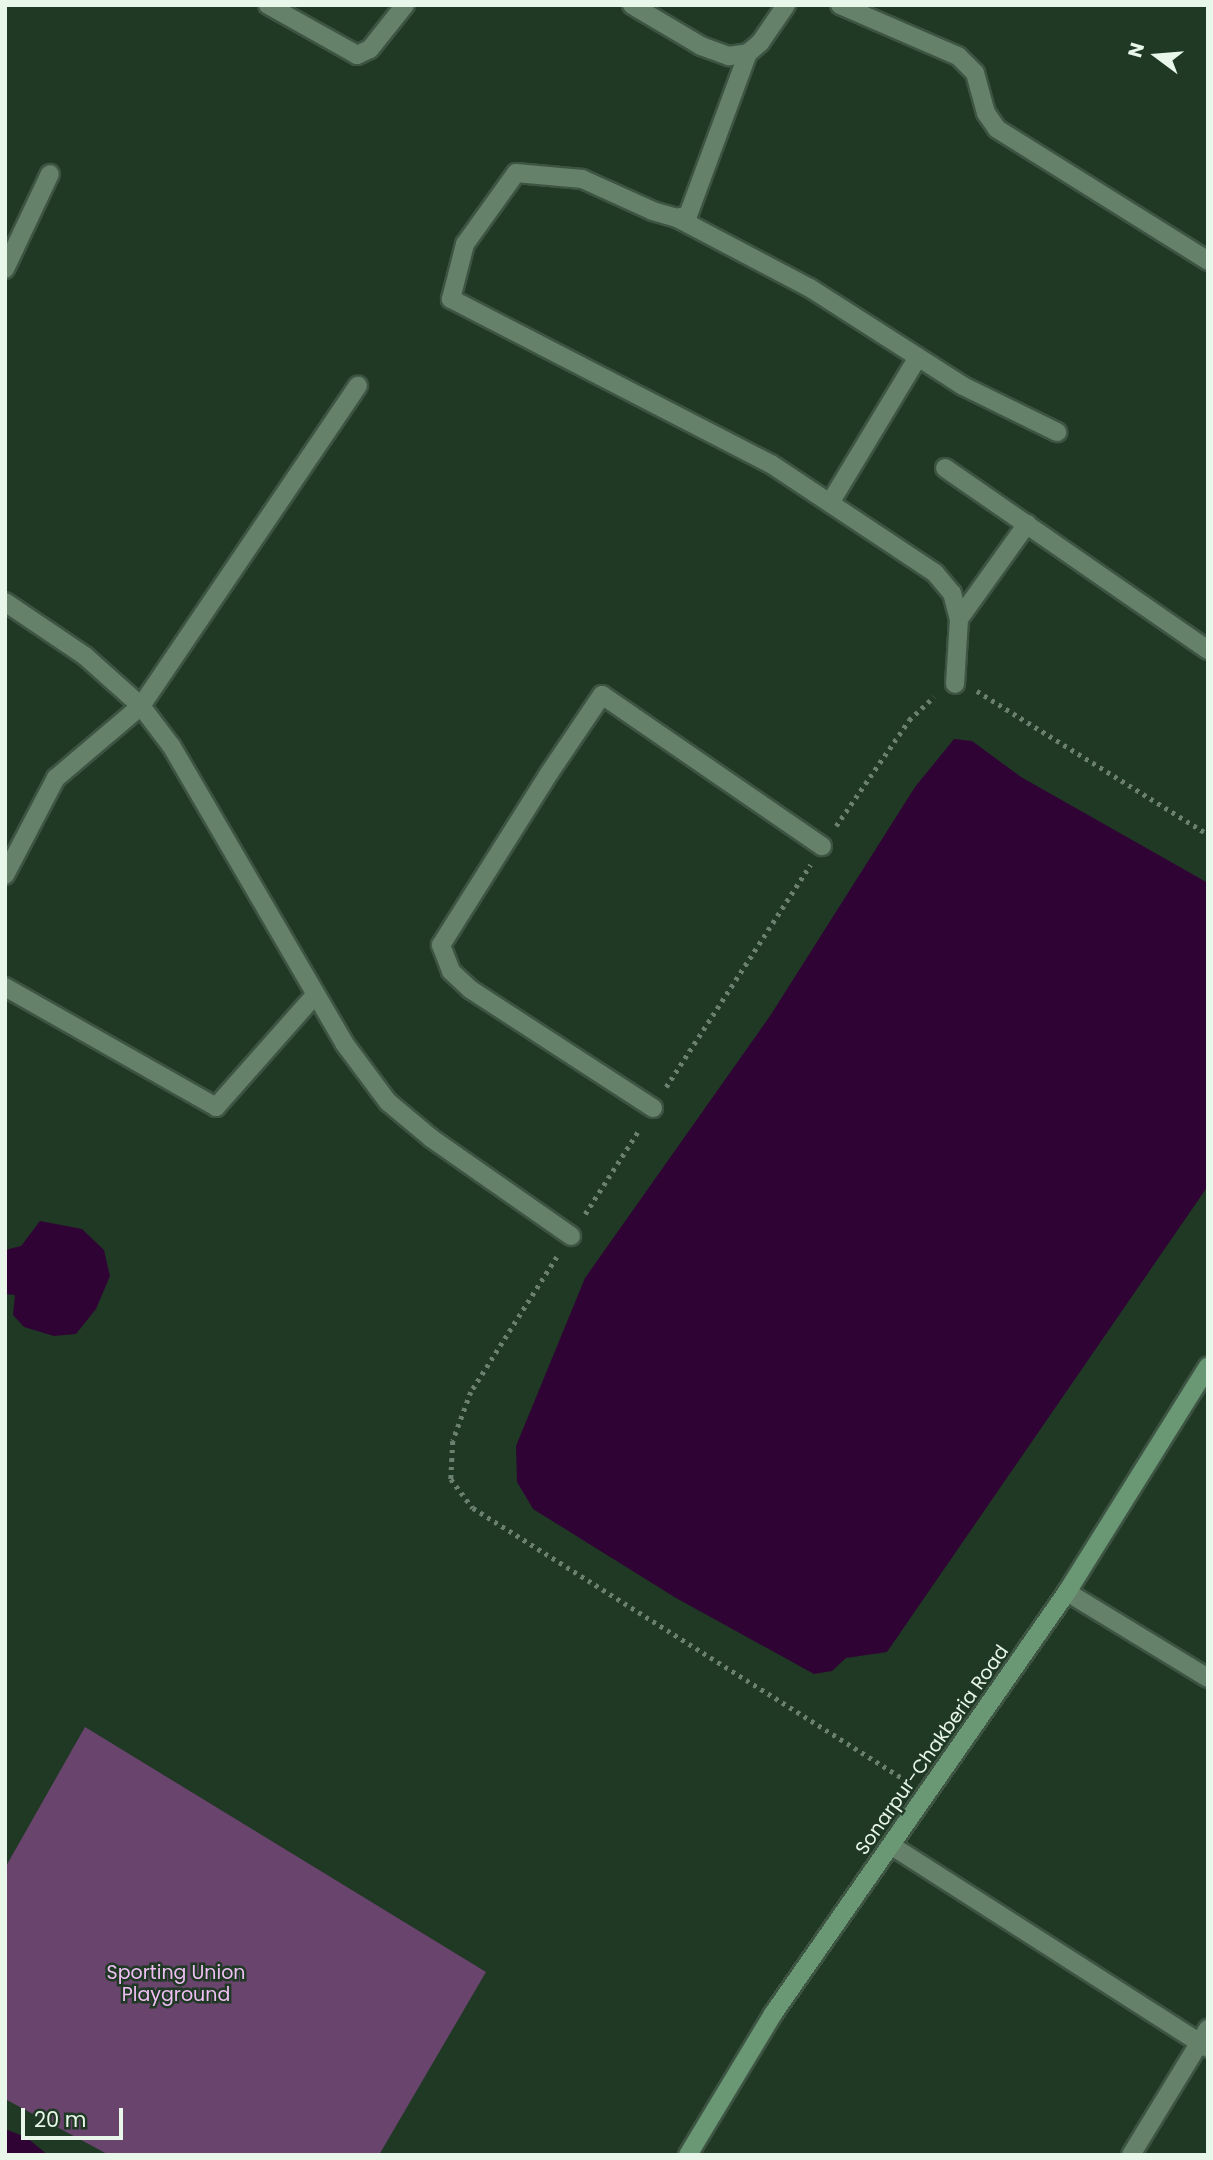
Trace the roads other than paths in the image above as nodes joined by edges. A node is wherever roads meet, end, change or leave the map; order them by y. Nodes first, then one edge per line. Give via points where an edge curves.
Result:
1 (268, 5) edge
2 (405, 5) edge
3 (632, 5) edge
4 (786, 5) edge
5 (840, 5) edge
6 (748, 52) junction
7 (50, 174) dead end
8 (677, 218) junction
9 (1208, 261) edge
10 (5, 270) edge
11 (918, 357) junction
12 (358, 385) dead end
13 (1057, 432) dead end
14 (945, 468) dead end
15 (830, 503) junction
16 (1027, 524) junction
17 (5, 602) edge
18 (959, 619) junction
19 (1208, 650) edge
20 (955, 684) road end
21 (141, 706) junction
22 (822, 846) road end
23 (5, 875) edge
24 (5, 987) edge
25 (315, 995) junction
26 (653, 1108) road end
27 (570, 1236) road end
28 (1208, 1366) edge
29 (1067, 1592) junction
30 (1208, 1678) edge
31 (892, 1846) junction
32 (1205, 2040) edge
33 (688, 2155) edge
34 (1130, 2155) edge

1 - 2 street via 358,55 370,49
3 - 6 street via 701,46 729,56
4 - 6 street via 761,43
5 - 9 street via 958,56 975,73 986,113 997,129
6 - 8 street via 688,215
7 - 10 street
8 - 11 street via 810,288
8 - 15 street via 582,179 516,173 465,244 451,299 771,464
11 - 13 street via 962,386
11 - 15 street
12 - 21 street
14 - 16 street
15 - 18 street via 935,573 952,593
16 - 18 street
16 - 19 street
17 - 21 street via 85,656
18 - 20 street
21 - 23 street via 56,778
21 - 25 street via 172,747
22 - 26 street via 602,695 550,772 441,945 451,971 470,989
24 - 25 street via 216,1107
25 - 27 street via 364,1074 388,1102
28 - 29 main road, Sonarpur-Chakberia Road
29 - 30 street
29 - 31 main road, Sonarpur-Chakberia Road
31 - 32 street
31 - 33 main road, Sonarpur-Chakberia Road via 773,2014
32 - 34 street

